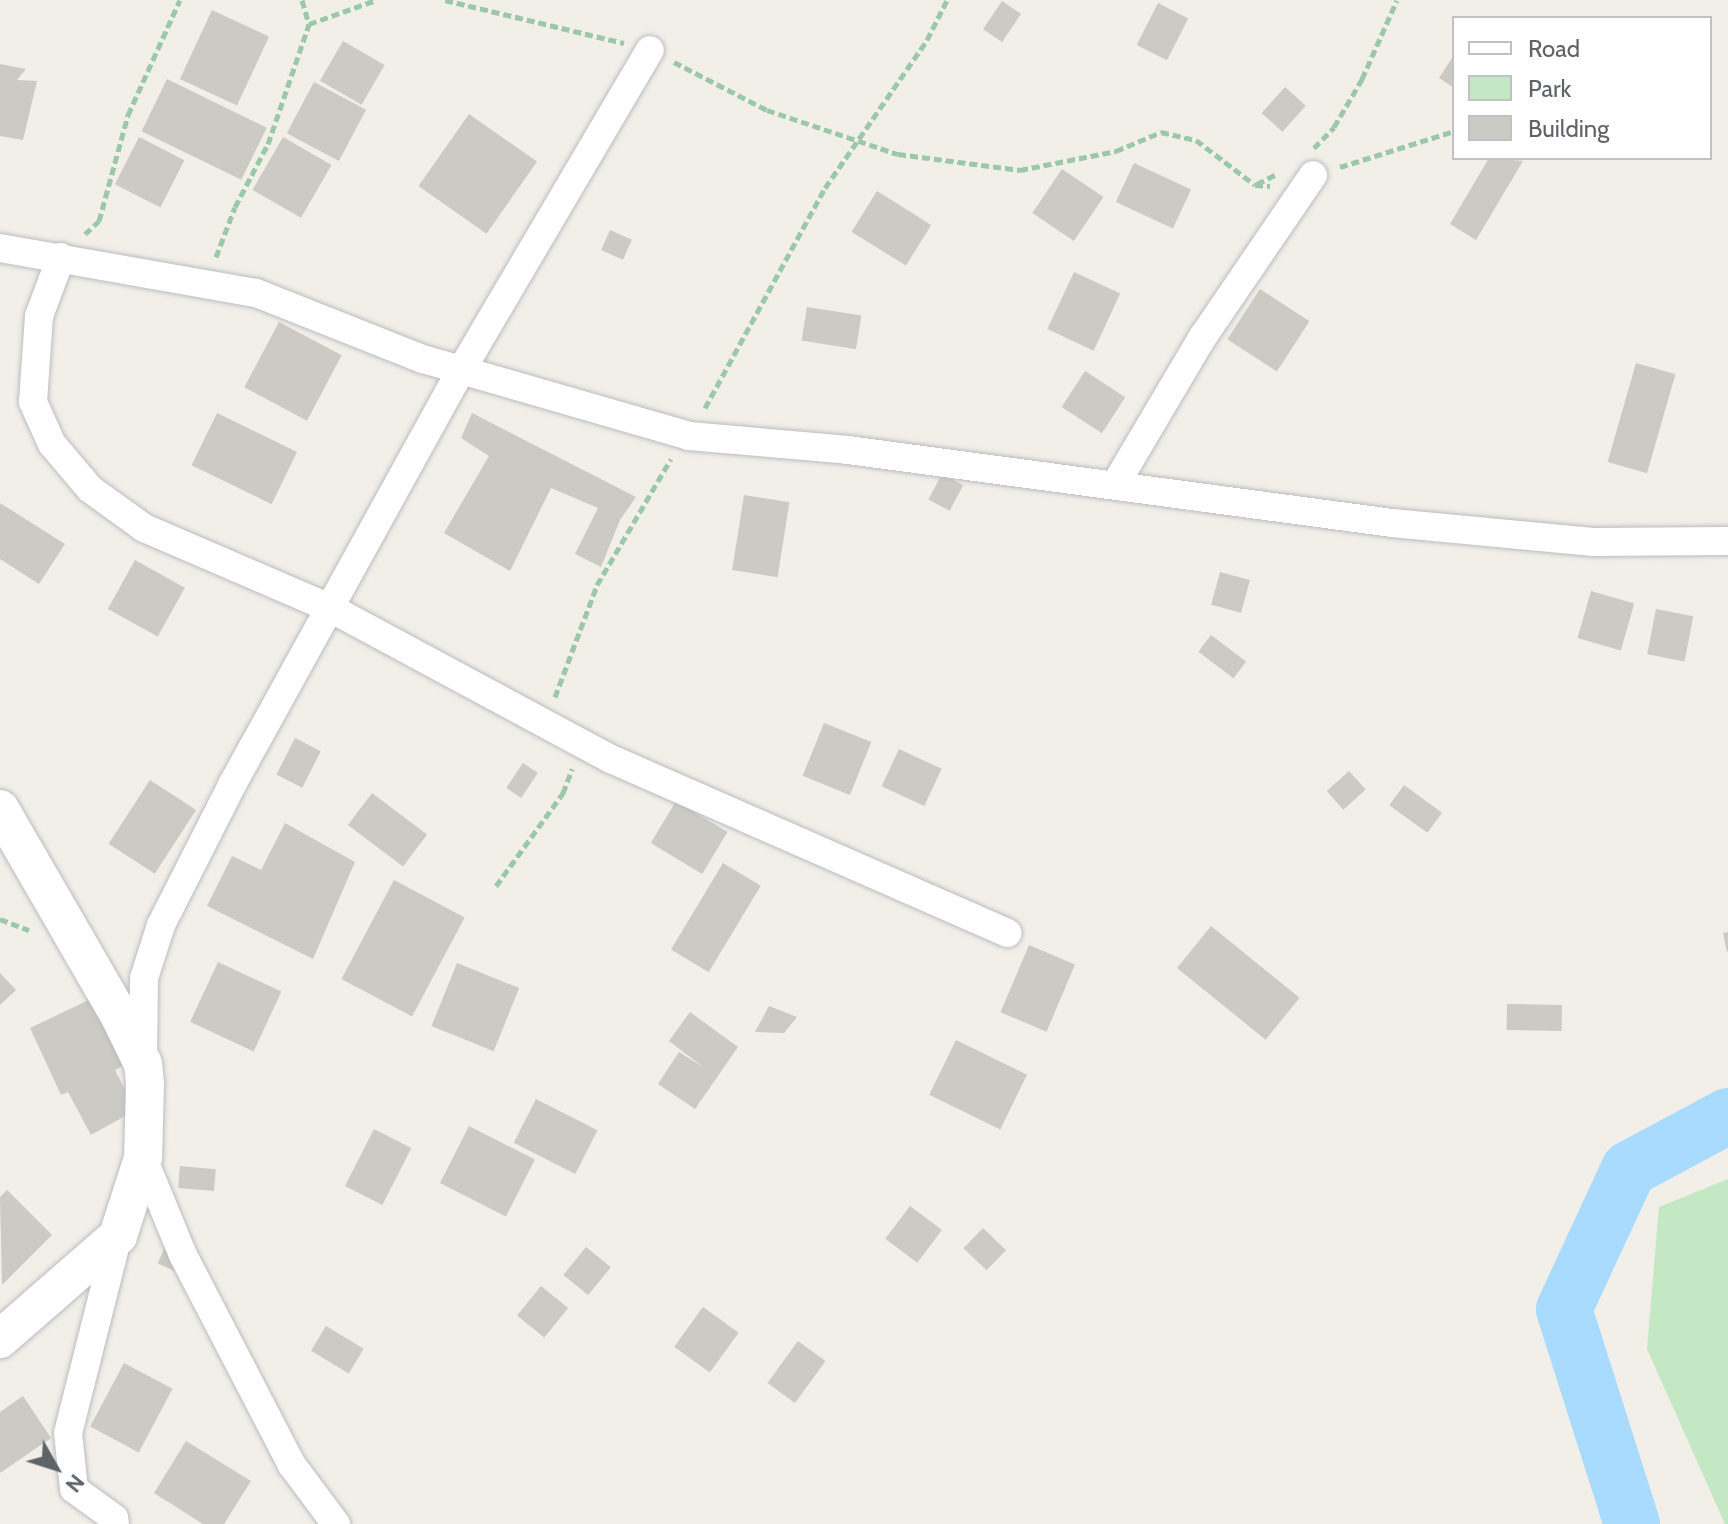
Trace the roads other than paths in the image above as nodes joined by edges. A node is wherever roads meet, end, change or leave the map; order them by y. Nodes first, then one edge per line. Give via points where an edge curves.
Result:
1 (650, 50) road end
2 (1305, 164) road end
3 (0, 248) edge
4 (61, 257) junction
5 (462, 369) junction
6 (1115, 485) junction
7 (1728, 541) edge
8 (332, 609) junction
9 (0, 809) edge
10 (1007, 933) dead end
11 (143, 1064) junction
12 (143, 1158) junction
13 (118, 1236) junction
14 (0, 1339) edge
15 (115, 1524) edge
16 (336, 1524) edge

1 - 5 street
2 - 6 street
3 - 4 street
4 - 5 street via 256,293 365,339
4 - 8 street via 39,316 33,402 52,444 90,489 144,528
5 - 6 street via 689,436
5 - 8 street
6 - 7 street via 1392,523 1593,542
8 - 10 street via 611,759
8 - 11 street via 233,783 161,925 144,978
9 - 11 street
11 - 12 street
12 - 13 street
12 - 16 street via 183,1255 292,1465
13 - 14 street
13 - 15 street via 68,1433 74,1489

